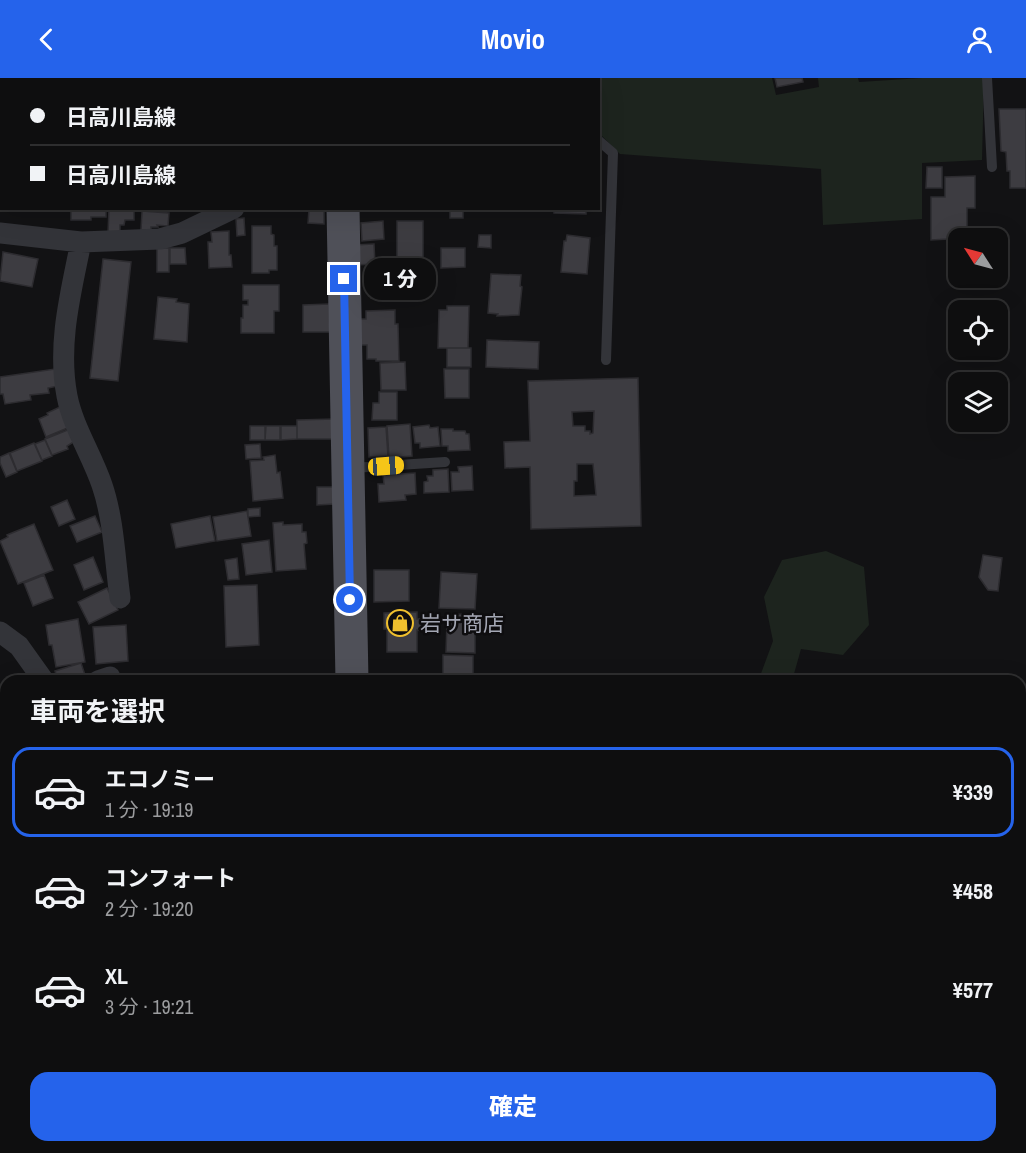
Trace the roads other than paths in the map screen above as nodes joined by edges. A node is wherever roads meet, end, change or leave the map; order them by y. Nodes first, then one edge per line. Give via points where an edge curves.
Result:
1 (987, 78) edge
2 (600, 142) edge
3 (992, 167) dead end
4 (230, 210) edge
5 (343, 210) edge
6 (0, 233) edge
7 (81, 242) junction
8 (606, 360) dead end
9 (445, 462) dead end
10 (347, 468) junction
11 (120, 598) dead end
12 (0, 632) edge
13 (40, 675) edge
14 (352, 675) edge

1 - 3 lane
2 - 8 lane via 613,153
4 - 7 street via 160,240
5 - 10 main road
6 - 7 street
7 - 11 street via 63,352 67,396 103,486
9 - 10 lane
10 - 14 main road
12 - 13 street via 19,646

